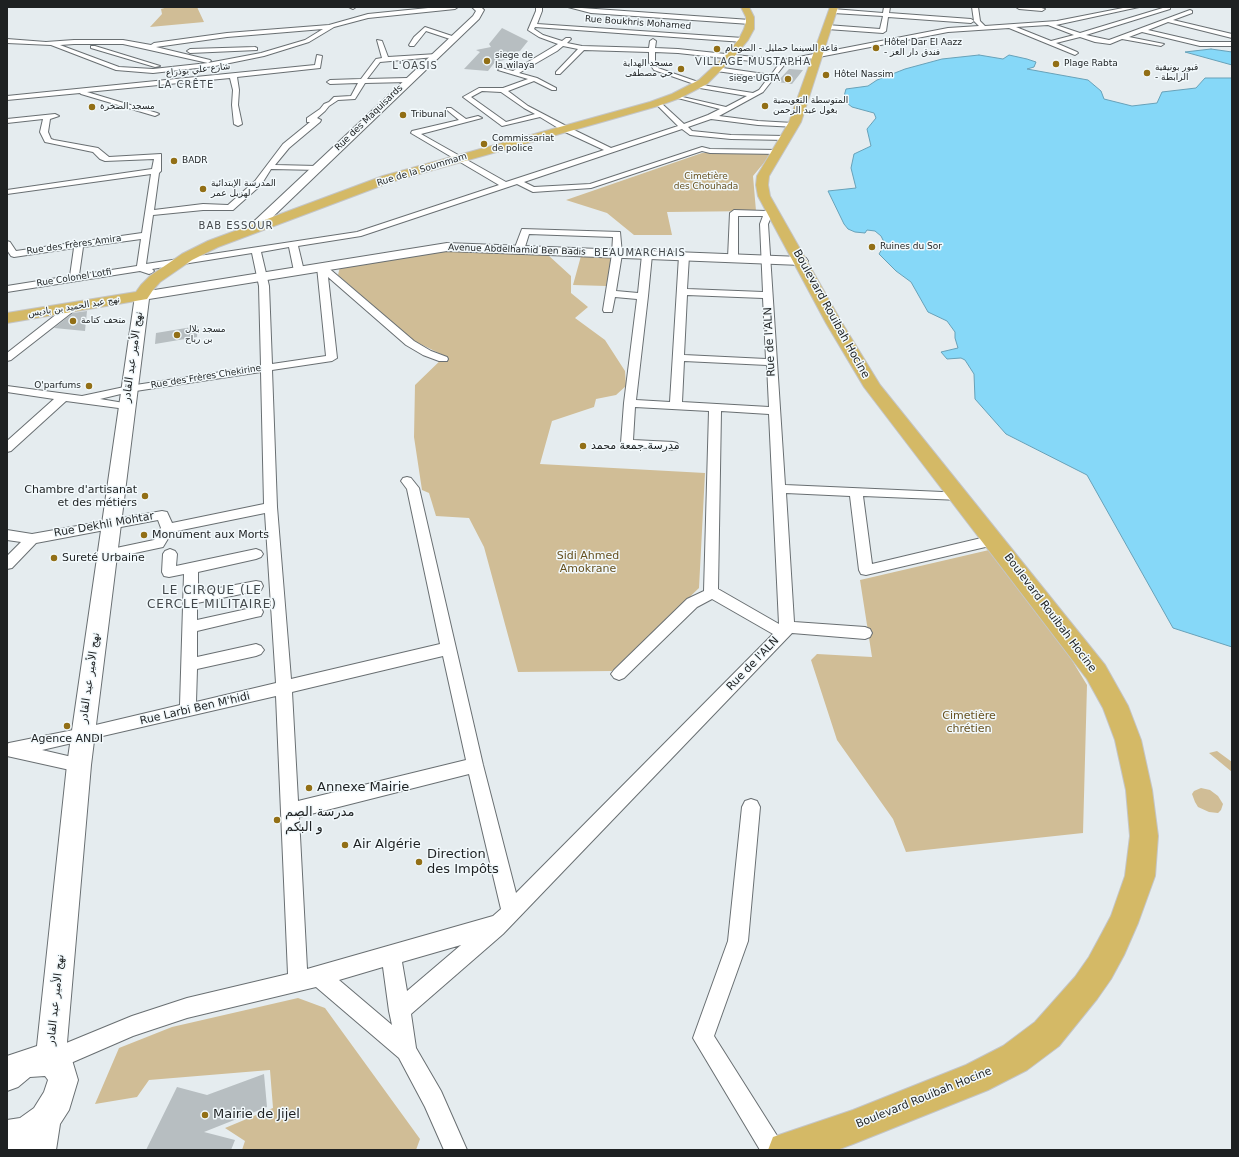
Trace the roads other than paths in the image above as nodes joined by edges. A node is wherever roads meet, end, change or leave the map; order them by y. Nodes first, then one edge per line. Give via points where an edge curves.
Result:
1 (455, 7) edge
2 (476, 7) edge
3 (539, 7) edge
4 (573, 7) edge
5 (583, 7) edge
6 (660, 7) edge
7 (745, 7) edge
8 (887, 7) edge
9 (975, 7) edge
10 (1020, 7) edge
11 (1136, 7) edge
12 (1185, 7) edge
13 (1042, 8) edge
14 (1168, 8) edge
15 (591, 11) junction
16 (831, 15) edge
17 (886, 15) junction
18 (586, 16) dead end
19 (977, 21) junction
20 (1169, 21) junction
21 (582, 22) dead end
22 (750, 22) junction
23 (657, 24) junction
24 (1045, 24) junction
25 (532, 25) junction
26 (331, 26) junction
27 (1006, 26) junction
28 (983, 27) junction
29 (577, 28) junction
30 (1141, 30) junction
31 (1081, 35) junction
32 (1232, 36) edge
33 (453, 38) junction
34 (1124, 38) junction
35 (743, 40) junction
36 (7, 41) edge
37 (379, 41) dead end
38 (80, 43) junction
39 (53, 44) junction
40 (412, 44) dead end
41 (563, 44) junction
42 (1051, 44) junction
43 (1161, 44) dead end
44 (1232, 44) edge
45 (146, 46) junction
46 (582, 48) junction
47 (255, 49) dead end
48 (652, 50) junction
49 (170, 52) junction
50 (1075, 53) dead end
51 (435, 55) junction
52 (319, 56) dead end
53 (730, 56) junction
54 (386, 60) junction
55 (815, 61) junction
56 (784, 62) junction
57 (215, 64) junction
58 (169, 69) junction
59 (716, 69) junction
60 (501, 70) dead end
61 (514, 73) junction
62 (558, 73) dead end
63 (233, 75) junction
64 (773, 76) junction
65 (215, 77) junction
66 (535, 79) junction
67 (408, 80) junction
68 (363, 81) junction
69 (330, 82) dead end
70 (698, 85) junction
71 (554, 89) dead end
72 (505, 90) junction
73 (76, 91) junction
74 (755, 95) junction
75 (676, 96) junction
76 (7, 98) edge
77 (658, 102) junction
78 (449, 109) dead end
79 (727, 109) junction
80 (155, 114) dead end
81 (541, 115) junction
82 (55, 116) dead end
83 (47, 117) junction
84 (711, 117) junction
85 (478, 118) dead end
86 (7, 121) edge
87 (465, 121) junction
88 (238, 124) dead end
89 (683, 126) junction
90 (566, 128) junction
91 (690, 133) junction
92 (785, 138) junction
93 (702, 149) junction
94 (610, 150) junction
95 (458, 158) junction
96 (269, 167) junction
97 (316, 168) junction
98 (157, 171) junction
99 (517, 181) junction
100 (505, 185) junction
101 (7, 192) edge
102 (770, 212) junction
103 (150, 213) junction
104 (253, 229) junction
105 (147, 235) junction
106 (7, 244) edge
107 (213, 244) junction
108 (293, 244) junction
109 (79, 245) junction
110 (256, 250) junction
111 (519, 250) junction
112 (229, 254) junction
113 (618, 254) junction
114 (647, 255) junction
115 (684, 256) junction
116 (733, 258) junction
117 (766, 260) junction
118 (801, 261) junction
119 (179, 262) junction
120 (322, 267) junction
121 (141, 268) junction
122 (299, 271) junction
123 (159, 275) junction
124 (262, 277) junction
125 (74, 279) junction
126 (7, 289) edge
127 (682, 292) junction
128 (611, 294) junction
129 (768, 295) junction
130 (142, 296) junction
131 (643, 296) junction
132 (71, 308) junction
133 (608, 310) dead end
134 (7, 318) edge
135 (7, 358) edge
136 (678, 358) junction
137 (443, 359) dead end
138 (772, 362) junction
139 (266, 368) junction
140 (7, 390) edge
141 (63, 397) junction
142 (128, 398) junction
143 (80, 400) junction
144 (630, 403) junction
145 (676, 405) junction
146 (715, 408) junction
147 (774, 411) junction
148 (673, 446) dead end
149 (7, 448) edge
150 (407, 481) dead end
151 (778, 489) junction
152 (856, 492) junction
153 (960, 496) junction
154 (271, 507) junction
155 (111, 524) junction
156 (168, 528) junction
157 (7, 535) edge
158 (32, 539) junction
159 (994, 540) junction
160 (107, 554) junction
161 (170, 554) dead end
162 (256, 554) dead end
163 (7, 564) edge
164 (191, 568) junction
165 (256, 586) dead end
166 (713, 593) junction
167 (190, 599) junction
168 (256, 612) dead end
169 (190, 627) junction
170 (784, 630) junction
171 (866, 632) dead end
172 (450, 648) junction
173 (256, 650) dead end
174 (189, 665) junction
175 (619, 674) dead end
176 (284, 688) junction
177 (188, 710) junction
178 (83, 735) junction
179 (8, 750) edge
180 (79, 765) junction
181 (475, 765) junction
182 (751, 807) dead end
183 (290, 811) junction
184 (505, 918) junction
185 (391, 955) junction
186 (319, 976) junction
187 (298, 981) junction
188 (399, 1011) junction
189 (406, 1051) junction
190 (50, 1061) junction
191 (11, 1072) edge
192 (45, 1119) junction
193 (11, 1141) edge
194 (40, 1150) edge
195 (456, 1150) edge
196 (773, 1150) edge
197 (786, 1150) edge

1 - 26 street via 376,15
2 - 33 main road, Rue des Maquisards via 480,10 478,15
3 - 25 street
4 - 5 street
4 - 15 street
6 - 23 street
7 - 22 main road
8 - 17 street
9 - 19 street
10 - 13 street
11 - 24 street
12 - 20 street via 1178,9 1190,12
13 - 24 street
14 - 31 street
15 - 18 street
15 - 23 street
16 - 17 street
16 - 17 street via 883,31
16 - 55 main road, Boulevard Rouibah Hocine
17 - 19 street
19 - 28 street
20 - 30 street
20 - 32 street
21 - 29 street
22 - 23 street
22 - 35 main road, Rue de la Soummam
23 - 29 street, Rue Boukhris Mohamed
23 - 35 street, Rue Boukhris Mohamed
23 - 48 street
24 - 27 street
24 - 31 street
25 - 29 street, Rue Boukhris Mohamed
25 - 41 street via 532,32
26 - 45 street via 232,34
26 - 57 street via 302,43 262,55
27 - 28 street
27 - 42 street
28 - 55 street via 948,30
29 - 41 street
30 - 34 street
30 - 44 street via 1200,44
31 - 34 street via 1106,42
31 - 42 street
33 - 40 street via 425,29
33 - 51 main road, Rue des Maquisards
34 - 43 street
35 - 53 main road, Rue de la Soummam
36 - 39 street
37 - 54 street
38 - 39 street
38 - 45 street via 123,42
38 - 58 street
39 - 58 street via 118,69
41 - 46 street
41 - 61 street
42 - 50 street
45 - 49 street
46 - 48 street
46 - 62 street
47 - 49 street
48 - 53 street
48 - 70 street via 651,62 656,69
49 - 57 street
51 - 54 street
51 - 67 main road, Rue des Maquisards
52 - 63 street, شارع علي بوذراع via 318,67
53 - 56 street
53 - 59 main road, Rue de la Soummam
54 - 68 street via 378,60
55 - 56 street
55 - 92 main road, Boulevard Rouibah Hocine
56 - 64 street, Rue Colonel Lotfi
57 - 58 street
57 - 65 street
59 - 64 street
59 - 70 main road, Rue de la Soummam
60 - 61 street
61 - 66 street
63 - 65 street, شارع علي بوذراع
63 - 88 street
64 - 74 street, Rue Colonel Lotfi
65 - 73 street, شارع علي بوذراع
66 - 71 street
66 - 72 street
67 - 68 street
67 - 97 main road, Rue des Maquisards
68 - 69 street
68 - 96 street via 353,98 336,98 326,105 310,120 317,120 286,146
70 - 74 street
70 - 75 main road, Rue de la Soummam
72 - 81 street
72 - 81 street via 481,89 466,97 506,124
73 - 76 street, شارع علي بوذراع
73 - 80 street
74 - 79 street, Rue Colonel Lotfi
75 - 77 main road, Rue de la Soummam
75 - 79 street
77 - 89 street
77 - 90 main road, Rue de la Soummam
78 - 87 street
79 - 84 street, Rue Colonel Lotfi
81 - 90 street
82 - 83 street
83 - 86 street
83 - 98 street via 44,132 50,141 94,150 108,159 158,156
84 - 89 street, Rue Colonel Lotfi
84 - 92 street via 758,123
85 - 87 street
87 - 95 street via 415,133
89 - 91 street
89 - 94 street, Rue Colonel Lotfi
90 - 94 street
90 - 95 main road, Rue de la Soummam
91 - 92 street
91 - 93 street
92 - 93 street via 710,151
92 - 102 main road, Boulevard Rouibah Hocine via 762,176 764,196
93 - 99 street via 591,186 533,190
94 - 99 street, Rue Colonel Lotfi
95 - 100 street
95 - 104 main road, Rue de la Soummam via 387,180
96 - 97 street
96 - 103 street via 258,183 230,208 203,207
97 - 104 main road, Rue des Maquisards
98 - 101 street
98 - 103 street
99 - 100 street, Rue Colonel Lotfi
100 - 108 street, Rue Colonel Lotfi via 358,234
102 - 116 street via 734,214
102 - 117 street, Rue de l'ALN via 764,224
102 - 118 main road, Boulevard Rouibah Hocine
103 - 105 street
104 - 107 main road, Rue de la Soummam
105 - 109 street, Rue des Frères Amira
105 - 121 street
106 - 109 street, Rue des Frères Amira via 14,254
107 - 112 street
107 - 119 main road, Rue de la Soummam
108 - 110 street, Rue Colonel Lotfi
108 - 122 street
109 - 125 street
110 - 112 street, Rue Colonel Lotfi
110 - 124 street
111 - 113 main road, Avenue Abdelhamid Ben Badis
111 - 113 street via 525,232 617,234
111 - 120 main road, Avenue Abdelhamid Ben Badis via 447,247
112 - 119 street, Rue Colonel Lotfi
113 - 114 main road, Avenue Abdelhamid Ben Badis
113 - 128 street
114 - 115 main road, Avenue Abdelhamid Ben Badis
114 - 131 street
115 - 116 main road, Avenue Abdelhamid Ben Badis
115 - 127 street
116 - 117 main road, Avenue Abdelhamid Ben Badis
117 - 118 main road, Avenue Abdelhamid Ben Badis
117 - 129 street, Rue de l'ALN
118 - 153 main road, Boulevard Rouibah Hocine via 834,323 873,387
119 - 121 street, Rue Colonel Lotfi
119 - 123 main road, Rue de la Soummam
120 - 122 main road, Avenue Abdelhamid Ben Badis
120 - 137 street via 410,343
120 - 139 street, Rue des Frères Chekirine via 332,358
121 - 123 street
121 - 125 street, Rue Colonel Lotfi
122 - 124 main road, Avenue Abdelhamid Ben Badis
123 - 130 main road, Rue de la Soummam
124 - 130 main road, Avenue Abdelhamid Ben Badis
124 - 139 street
125 - 126 street, Rue Colonel Lotfi
127 - 129 street
127 - 136 street
128 - 131 street
128 - 133 street
129 - 138 street, Rue de l'ALN
130 - 132 main road, نهج عبد الحميد بن باديس
130 - 142 main road, نهج الأمير عبد القادر
131 - 144 street
132 - 134 main road, نهج عبد الحميد بن باديس
132 - 135 street
136 - 138 street
136 - 145 street
138 - 147 street, Rue de l'ALN
139 - 142 street, Rue des Frères Chekirine
139 - 154 street
140 - 141 street, Rue des Frères Chekirine
141 - 143 street, Rue des Frères Chekirine
141 - 149 street
142 - 143 street, Rue des Frères Chekirine
142 - 143 street, Rue des Frères Chekirine
142 - 155 main road, نهج الأمير عبد القادر
144 - 145 street
144 - 148 street via 627,443
145 - 146 street
146 - 147 street
146 - 166 street via 711,592
147 - 151 street, Rue de l'ALN
150 - 172 street via 413,488
151 - 152 street
151 - 170 street, Rue de l'ALN
152 - 153 street
152 - 159 street via 866,570
153 - 159 main road, Boulevard Rouibah Hocine
154 - 156 street, Rue Dekhli Mohtar
154 - 176 street
155 - 156 street, Rue Dekhli Mohtar via 162,515
155 - 158 street, Rue Dekhli Mohtar
155 - 160 main road, نهج الأمير عبد القادر
156 - 160 street, Rue Dekhli Mohtar via 158,544
157 - 158 street
158 - 163 street
159 - 197 main road, Boulevard Rouibah Hocine via 1089,663 1122,724 1132,756 1144,836 1140,876 1135,891 1123,923 1100,968 1066,1012 1033,1046 976,1078 853,1127
160 - 178 main road, نهج الأمير عبد القادر
161 - 164 street via 169,572
162 - 164 street
164 - 167 street
165 - 167 street
166 - 170 street
166 - 175 street via 692,603
167 - 169 street
168 - 169 street
169 - 174 street
170 - 171 street
170 - 184 street, Rue de l'ALN
172 - 176 street, Rue Larbi Ben M'hidi
172 - 181 street
173 - 174 street
174 - 177 street
176 - 177 street, Rue Larbi Ben M'hidi
176 - 183 street
177 - 178 street, Rue Larbi Ben M'hidi
178 - 179 street, Rue Larbi Ben M'hidi
178 - 180 main road, نهج الأمير عبد القادر
179 - 180 street, Rue Larbi Ben M'hidi
180 - 190 main road, نهج الأمير عبد القادر
181 - 183 street
181 - 184 street
182 - 196 street via 738,941 703,1038
183 - 187 street
184 - 185 street
184 - 188 street, Rue de l'ALN
185 - 186 street
185 - 188 street
186 - 187 street
186 - 189 street
187 - 190 street via 187,1008 132,1026
188 - 189 street
189 - 195 street via 433,1099
190 - 191 main road via 30,1062
190 - 192 main road via 61,1071 63,1080 58,1099
192 - 193 main road
192 - 194 main road

